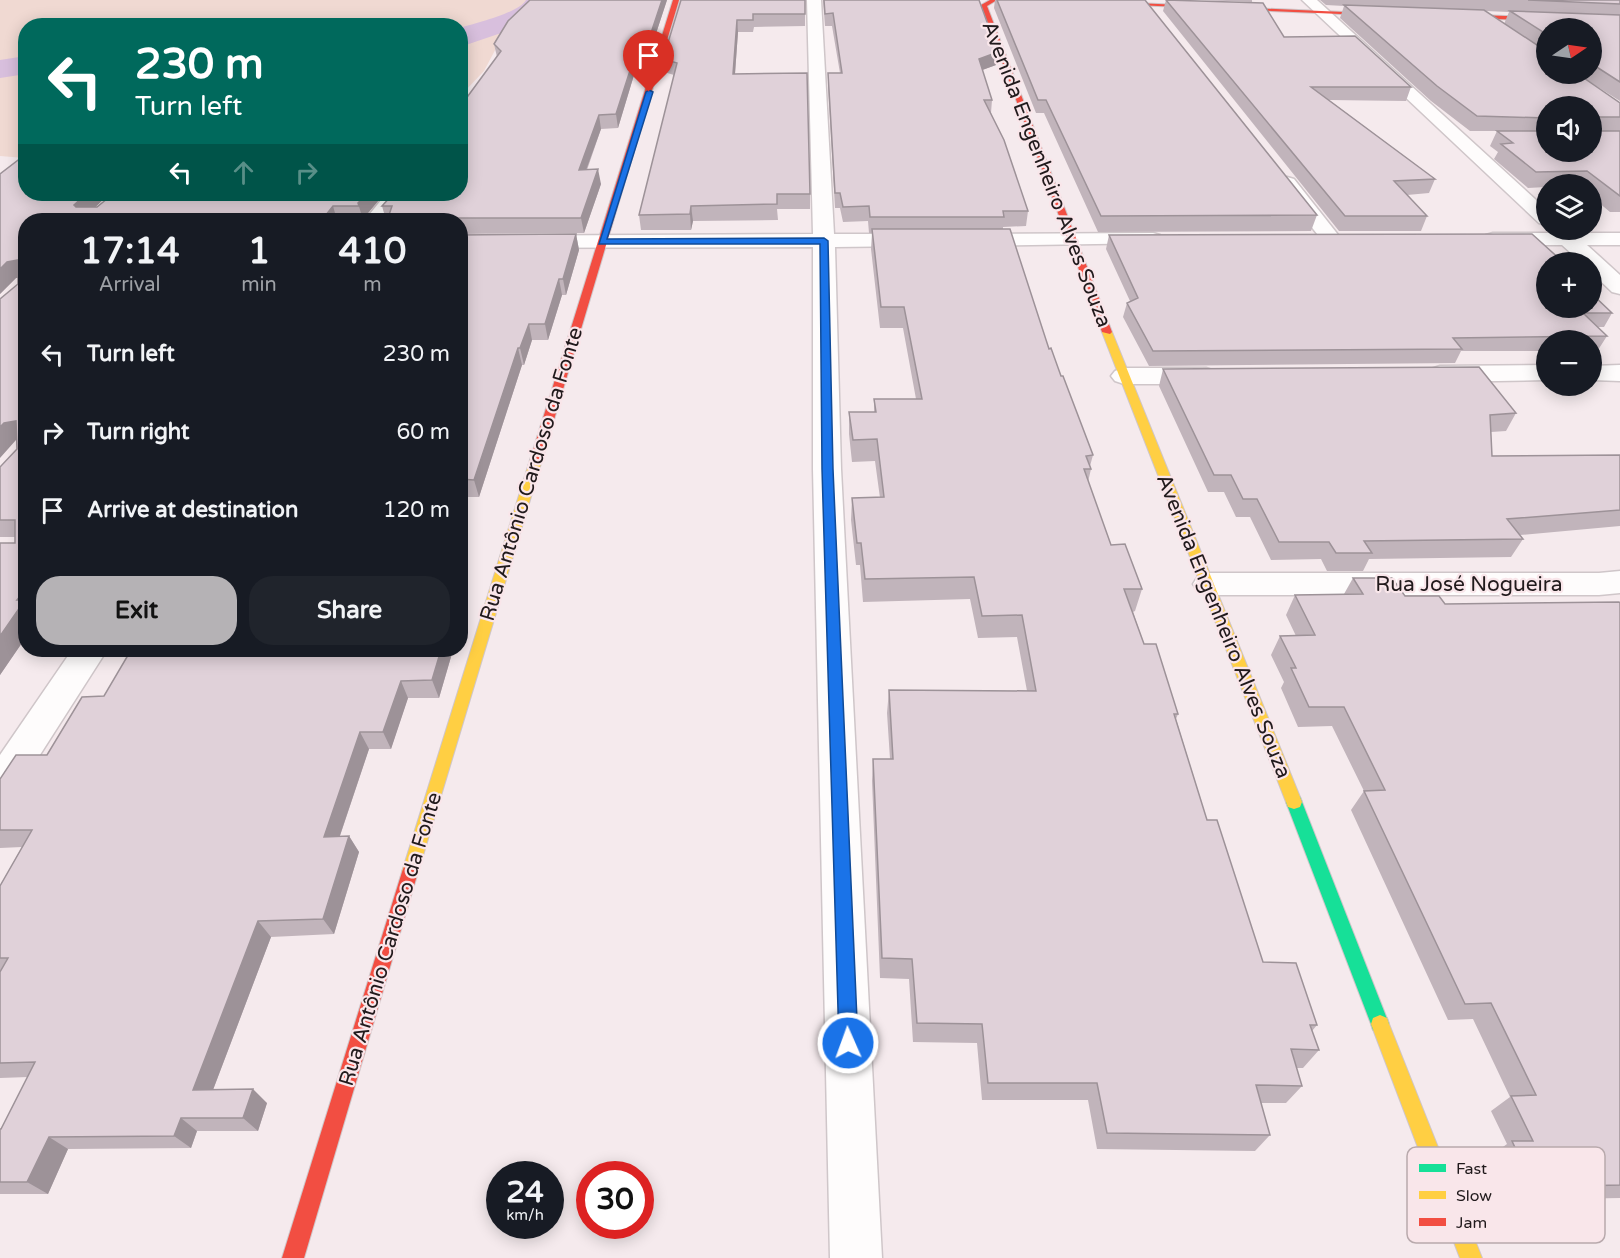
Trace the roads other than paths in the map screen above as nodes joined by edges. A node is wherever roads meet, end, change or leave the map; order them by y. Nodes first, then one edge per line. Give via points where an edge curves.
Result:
1 (676, 0) edge
2 (814, 0) edge
3 (994, 0) edge
4 (1024, 0) edge
5 (1148, 4) junction
6 (1314, 6) edge
7 (1401, 14) edge
8 (1436, 15) edge
9 (1483, 17) junction
10 (1620, 22) edge
11 (1162, 23) edge
12 (1510, 36) edge
13 (1461, 138) junction
14 (1482, 138) dead end
15 (1281, 174) edge
16 (390, 201) edge
17 (1536, 209) edge
18 (381, 213) edge
19 (1536, 236) edge
20 (1602, 237) edge
21 (1074, 239) junction
22 (1168, 239) edge
23 (1473, 239) edge
24 (1620, 239) edge
25 (1309, 240) edge
26 (1332, 240) junction
27 (1356, 240) edge
28 (1569, 240) edge
29 (824, 241) junction
30 (468, 242) edge
31 (602, 242) junction
32 (1620, 287) edge
33 (1536, 373) edge
34 (1602, 373) edge
35 (1620, 373) edge
36 (1417, 374) edge
37 (1229, 375) edge
38 (1124, 376) junction
39 (1610, 583) edge
40 (1209, 584) junction
41 (1620, 612) edge
42 (85, 657) edge
43 (0, 786) edge
44 (1428, 1147) edge
45 (1465, 1243) edge
46 (293, 1258) edge
47 (856, 1258) edge
48 (1471, 1258) edge

1 - 31 street, Rua Antônio Cardoso da Fonte
2 - 29 street
3 - 21 street, Avenida Engenheiro Alves Souza via 984,5
4 - 5 street
5 - 6 street
5 - 11 street
6 - 7 street
6 - 13 street
8 - 9 street
9 - 10 street
9 - 12 street
13 - 14 street
13 - 17 street
15 - 26 street
16 - 18 street
19 - 23 street
20 - 24 street
21 - 22 street
21 - 29 street
21 - 38 street, Avenida Engenheiro Alves Souza
25 - 26 street
26 - 27 street
28 - 32 street
29 - 31 street
29 - 47 street via 828,481
30 - 31 street
31 - 46 street, Rua Antônio Cardoso da Fonte
33 - 36 street
34 - 35 street
37 - 38 street
38 - 40 street, Avenida Engenheiro Alves Souza
39 - 40 street, Rua José Nogueira
39 - 41 street
40 - 44 street, Avenida Engenheiro Alves Souza
42 - 43 street
45 - 48 street, Avenida Engenheiro Alves Souza

